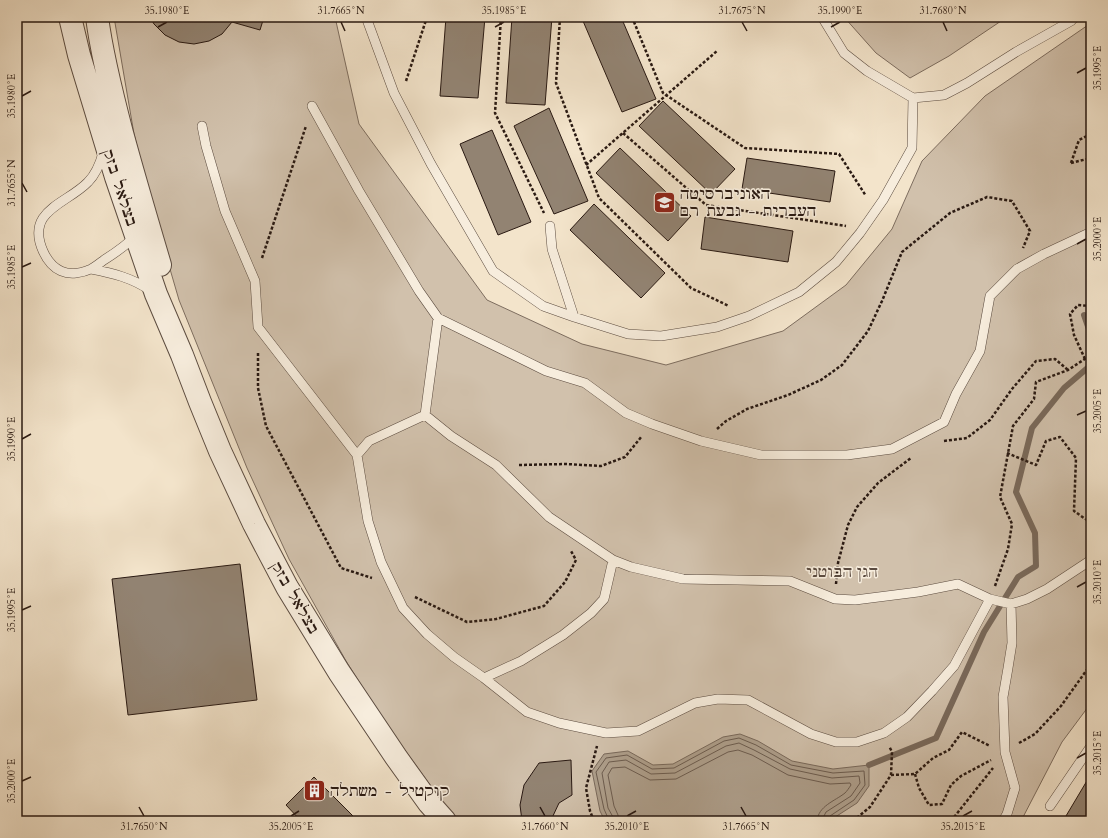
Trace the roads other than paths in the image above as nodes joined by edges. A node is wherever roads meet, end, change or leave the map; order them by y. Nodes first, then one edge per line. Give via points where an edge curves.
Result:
1 (70, 17) edge
2 (97, 17) edge
3 (366, 17) edge
4 (822, 17) edge
5 (1075, 17) edge
6 (111, 93) junction
7 (913, 98) junction
8 (312, 106) road end
9 (202, 126) dead end
10 (105, 140) junction
11 (550, 226) road end
12 (1091, 232) edge
13 (135, 235) junction
14 (91, 269) junction
15 (156, 294) junction
16 (574, 317) junction
17 (438, 318) junction
18 (182, 355) junction
19 (425, 415) junction
20 (357, 455) junction
21 (612, 560) junction
22 (1091, 560) edge
23 (990, 599) junction
24 (1011, 604) junction
25 (484, 678) junction
26 (1091, 746) edge
27 (1050, 806) dead end
28 (445, 821) edge
29 (1003, 821) edge

1 - 10 street, בצלאל בזק
2 - 6 street, בצלאל בזק
3 - 16 lane via 399,103 493,271 543,306
4 - 7 lane via 844,53 867,71
5 - 7 lane via 944,95
6 - 13 lane via 121,153 138,219
6 - 18 street, בצלאל בזק via 167,288
7 - 16 lane via 912,148 883,200 864,229 836,262 799,292 749,316 717,327 661,336 628,334
8 - 17 lane via 359,191
9 - 20 lane via 225,211 255,281 258,327
10 - 13 street, בצלאל בזק
10 - 14 lane via 101,161 94,176 47,213 42,220 39,237 40,245 54,267 68,273
11 - 16 lane via 552,249
12 - 17 lane via 1017,269 990,296 980,351 944,422 892,449 846,455 761,455 701,441 626,414 584,383 546,371
13 - 14 lane via 121,249
13 - 15 street, בצלאל בזק
14 - 15 lane via 127,278
15 - 18 street, בצלאל בזק
17 - 19 lane
18 - 28 street, בצלאל בזק via 223,457 287,587 369,718
19 - 20 lane via 369,441
19 - 21 lane via 451,436 496,465 554,520
20 - 25 lane via 368,521 381,562 403,608 427,634
21 - 23 lane via 683,579 790,581 835,599 855,600 958,584
21 - 25 lane via 604,599 591,613 563,635 521,661
22 - 24 lane via 1040,592
23 - 24 lane
23 - 25 lane via 954,666 932,691 907,717 884,732 858,742 836,742 811,734 748,700 718,699 695,704 638,731 606,733 559,723 527,712
24 - 29 lane via 1012,642 1003,697 1006,752 1014,788 1008,814
26 - 27 lane

